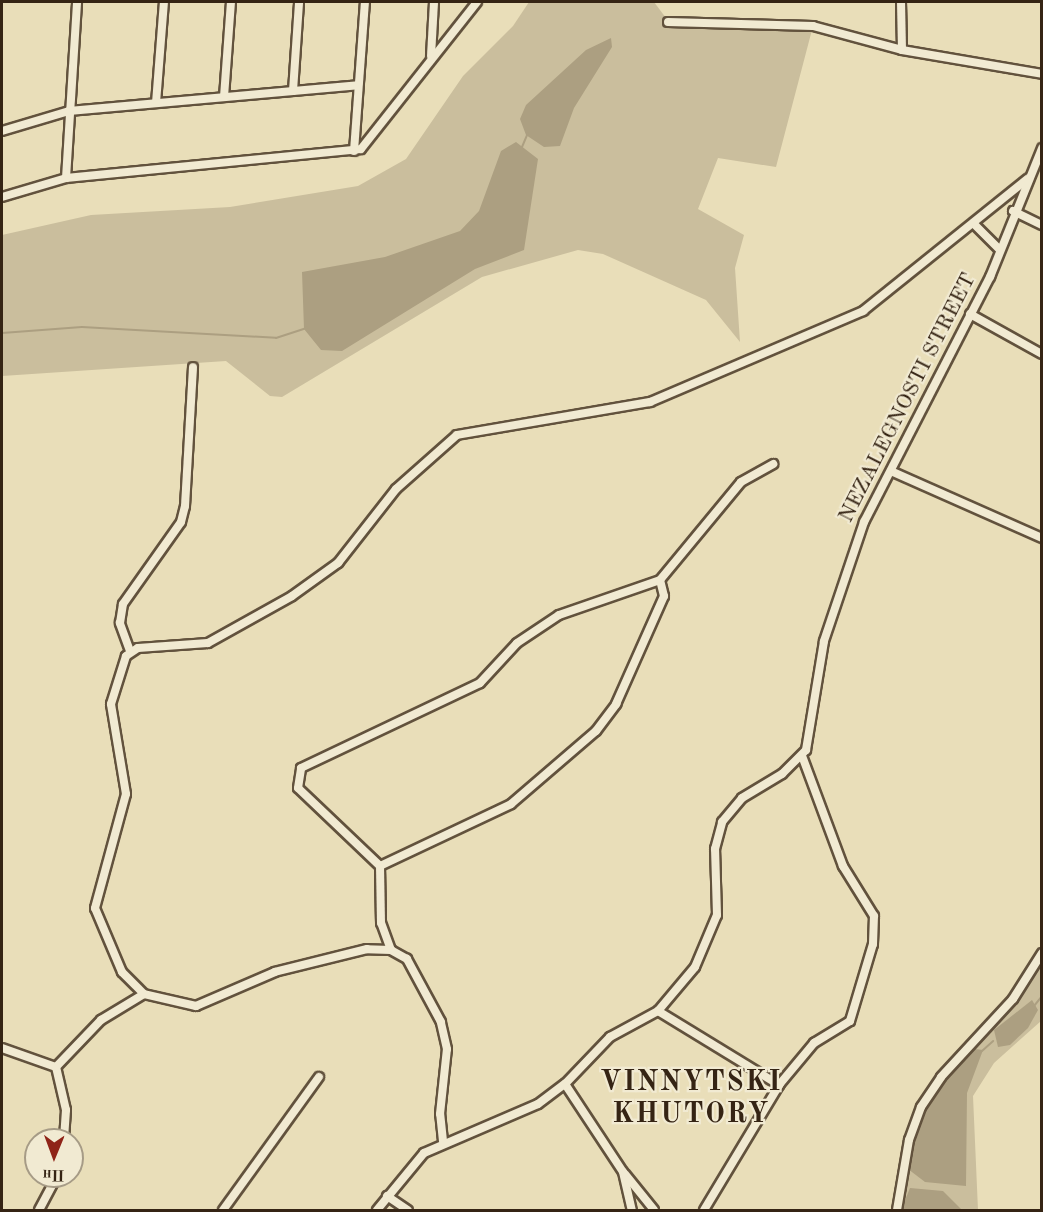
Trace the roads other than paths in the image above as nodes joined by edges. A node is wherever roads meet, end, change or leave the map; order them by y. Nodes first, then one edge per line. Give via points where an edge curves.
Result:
1 (77, 2) edge
2 (164, 2) edge
3 (231, 2) edge
4 (299, 2) edge
5 (365, 2) edge
6 (434, 2) edge
7 (477, 2) edge
8 (901, 2) edge
9 (668, 22) dead end
10 (902, 50) junction
11 (431, 56) junction
12 (1041, 74) edge
13 (358, 85) junction
14 (293, 91) junction
15 (224, 97) junction
16 (156, 103) junction
17 (69, 111) junction
18 (2, 131) edge
19 (1041, 148) edge
20 (354, 151) junction
21 (66, 178) junction
22 (1027, 179) junction
23 (2, 197) edge
24 (1013, 211) junction
25 (975, 225) junction
26 (1041, 225) edge
27 (999, 249) junction
28 (970, 314) junction
29 (1041, 354) edge
30 (193, 368) dead end
31 (772, 464) dead end
32 (893, 472) junction
33 (1040, 534) edge
34 (660, 580) junction
35 (130, 651) junction
36 (802, 756) junction
37 (380, 866) junction
38 (391, 950) junction
39 (1041, 953) edge
40 (144, 994) junction
41 (658, 1011) junction
42 (2, 1048) edge
43 (56, 1067) junction
44 (319, 1077) dead end
45 (565, 1084) junction
46 (779, 1085) junction
47 (65, 1128) edge
48 (443, 1141) junction
49 (623, 1172) junction
50 (51, 1188) edge
51 (387, 1196) junction
52 (39, 1210) edge
53 (223, 1210) edge
54 (377, 1210) edge
55 (408, 1210) edge
56 (632, 1210) edge
57 (654, 1210) edge
58 (704, 1210) edge
59 (897, 1210) edge

1 - 17 street
2 - 16 street
3 - 15 street
4 - 14 street
5 - 13 street
6 - 11 street
7 - 11 street
8 - 10 street
9 - 10 street via 813,26
10 - 12 street
11 - 20 street via 366,146
13 - 14 street
13 - 20 street
14 - 15 street
15 - 16 street
16 - 17 street
17 - 18 street
17 - 21 street
19 - 22 street
20 - 21 street
21 - 23 street
22 - 24 street
22 - 25 street
24 - 26 street
24 - 27 street
25 - 27 street
25 - 35 street via 863,311 662,398 611,411 457,435 396,489 338,563 292,596 208,643
27 - 28 street
28 - 29 street
28 - 32 street
30 - 35 street via 183,514 123,604 120,623
31 - 34 street via 741,482
32 - 33 street
32 - 36 street via 864,522 827,631 808,745
34 - 37 street via 664,596 616,704 596,731 511,804
34 - 37 street via 559,615 517,644 480,683 301,768 298,788
35 - 40 street via 111,704 126,794 95,908 123,972
36 - 41 street via 742,798 722,822 715,849 715,927 689,976
36 - 46 street via 843,866 876,929 850,1021 814,1042
37 - 38 street via 381,923
38 - 40 street via 368,949 276,972 196,1006
38 - 48 street via 406,959 441,1022 447,1049 440,1114
39 - 59 street via 1013,999 941,1077 921,1107 909,1140
40 - 43 street via 100,1020
41 - 45 street via 610,1037
41 - 46 street
42 - 43 street
43 - 47 street via 66,1110
44 - 53 street
45 - 48 street via 518,1115
45 - 49 street
46 - 58 street
48 - 51 street via 417,1160
49 - 56 street
49 - 57 street
50 - 52 street
51 - 54 street
51 - 55 street

